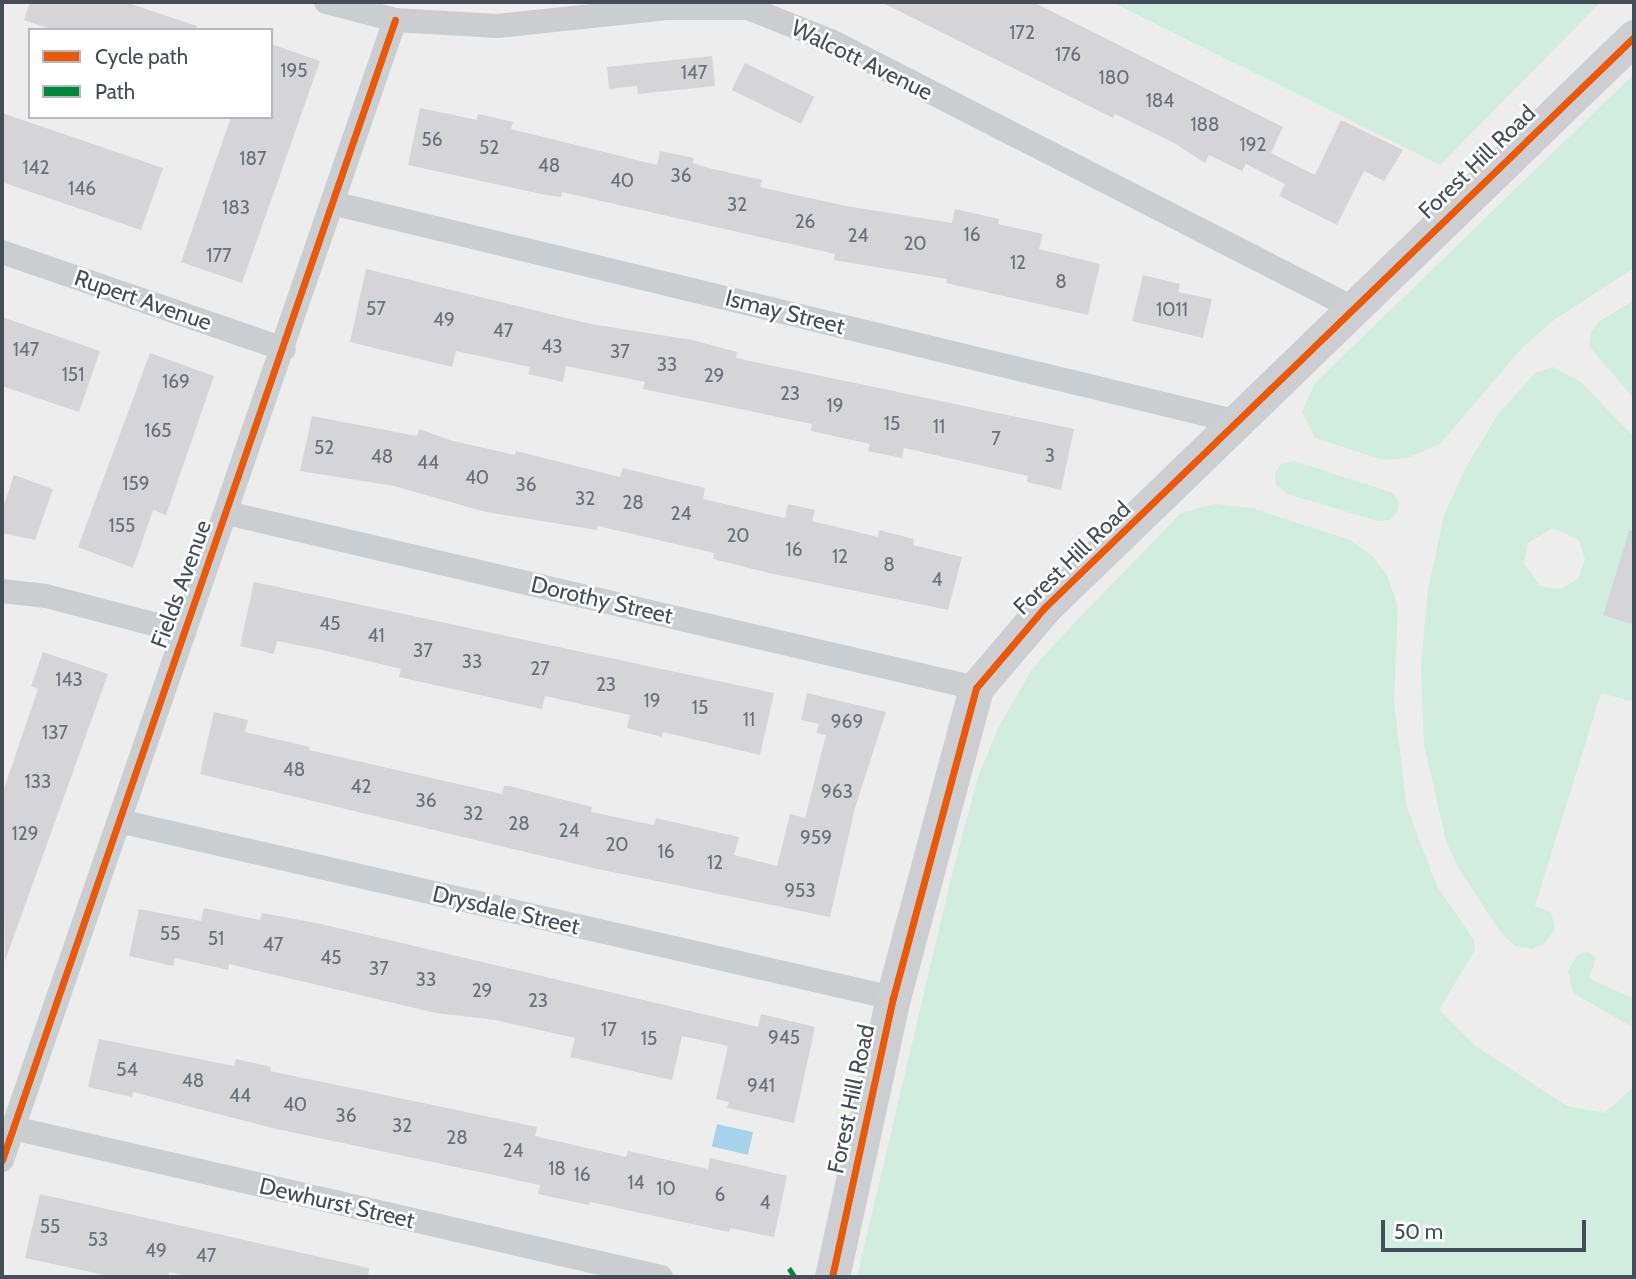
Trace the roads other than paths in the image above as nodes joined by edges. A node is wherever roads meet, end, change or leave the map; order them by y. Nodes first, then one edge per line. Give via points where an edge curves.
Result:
1 (326, 2) edge
2 (395, 20) junction
3 (1634, 37) edge
4 (332, 203) junction
5 (2, 252) edge
6 (1353, 308) junction
7 (284, 349) junction
8 (1238, 422) junction
9 (227, 513) junction
10 (2, 591) edge
11 (184, 632) junction
12 (976, 688) junction
13 (119, 821) junction
14 (893, 998) junction
15 (13, 1128) junction
16 (2, 1160) edge
17 (661, 1277) edge
18 (832, 1277) edge

1 - 2 street, Walcott Avenue
2 - 4 street, Fields Avenue
2 - 6 street, Walcott Avenue via 497,26 667,8 748,8 831,41
3 - 6 street, Forest Hill Road
4 - 7 street, Fields Avenue
4 - 8 street, Ismay Street
5 - 7 street, Rupert Avenue
6 - 8 street, Forest Hill Road
7 - 9 street, Fields Avenue
8 - 12 street, Forest Hill Road via 1044,608
9 - 11 street, Fields Avenue
9 - 12 street, Dorothy Street
10 - 11 street, Fields Avenue via 46,596
11 - 13 street, Fields Avenue
12 - 14 street, Forest Hill Road
13 - 14 street, Drysdale Street
13 - 15 street, Fields Avenue
14 - 18 street, Forest Hill Road
15 - 16 street, Fields Avenue
15 - 17 street, Dewhurst Street

